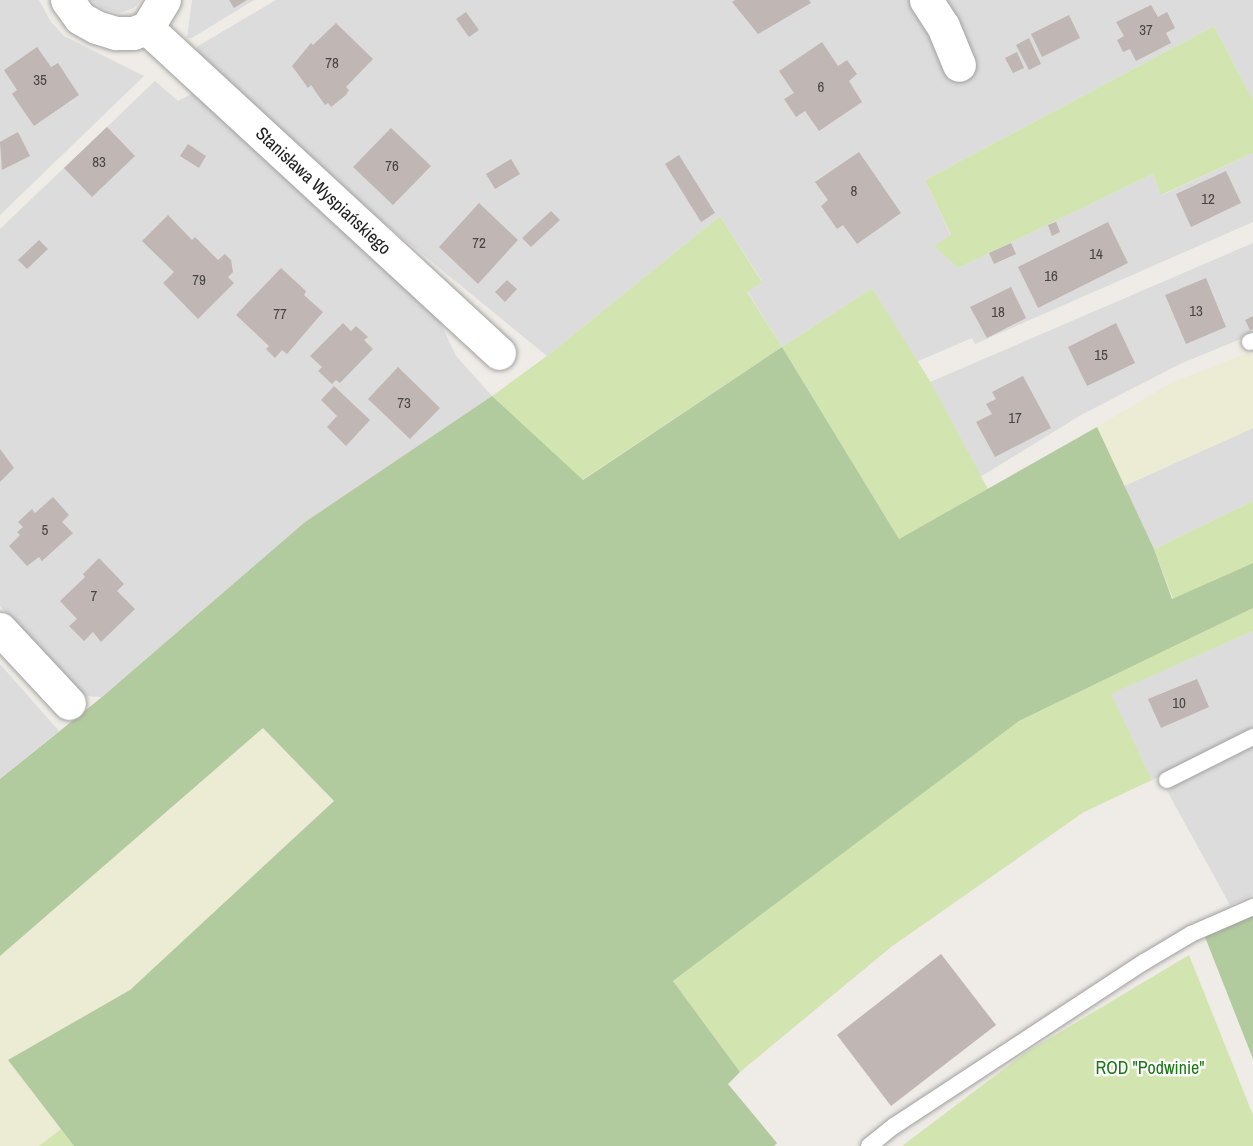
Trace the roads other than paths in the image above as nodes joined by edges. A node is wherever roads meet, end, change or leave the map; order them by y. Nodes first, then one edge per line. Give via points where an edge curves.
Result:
1 (67, 0) edge
2 (164, 0) edge
3 (926, 0) edge
4 (147, 28) junction
5 (959, 65) dead end
6 (499, 353) dead end
7 (0, 629) edge
8 (69, 704) dead end
9 (1253, 738) edge
10 (1167, 780) dead end
11 (1253, 907) edge
12 (868, 1146) edge

1 - 4 street via 80,18 96,27 116,33
2 - 4 street
3 - 5 street via 943,26
4 - 6 street, Stanisława Wyspiańskiego
7 - 8 street
9 - 10 lane
11 - 12 lane via 1191,934 1144,962

